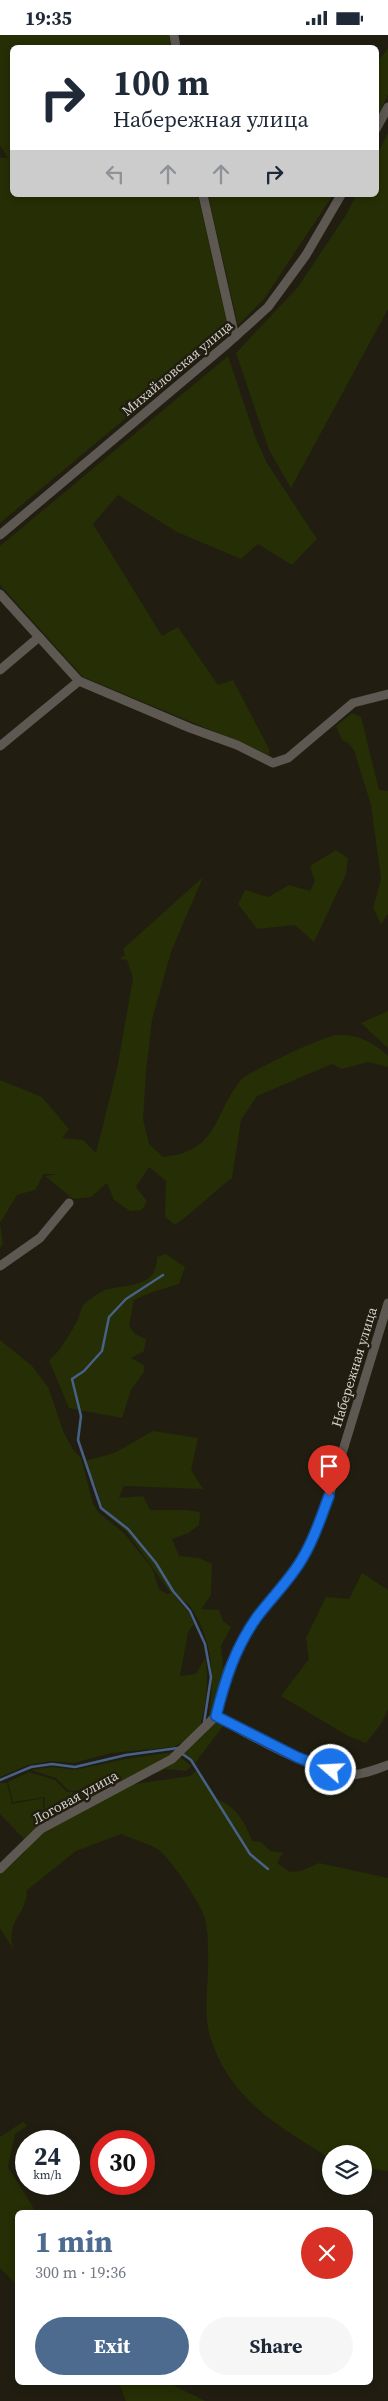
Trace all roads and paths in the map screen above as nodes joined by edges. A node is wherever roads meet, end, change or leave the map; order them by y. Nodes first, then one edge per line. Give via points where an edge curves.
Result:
1 (388, 107) edge
2 (379, 124) edge
3 (203, 197) edge
4 (340, 197) edge
5 (235, 337) junction
6 (0, 535) edge
7 (0, 593) edge
8 (40, 637) junction
9 (0, 670) edge
10 (79, 681) junction
11 (388, 695) edge
12 (0, 747) edge
13 (69, 1203) dead end
14 (0, 1266) edge
15 (388, 1303) edge
16 (213, 1719) junction
17 (388, 1765) edge
18 (0, 1869) edge

1 - 2 street
3 - 5 street
4 - 5 street, Михайловская улица via 306,255 268,307
5 - 6 street, Михайловская улица
7 - 8 street
8 - 9 street
8 - 10 street
10 - 11 street via 237,745 273,763 288,758 353,703
10 - 12 street
13 - 14 street via 40,1238
15 - 16 street, Набережная улица via 313,1538 301,1561 237,1649
16 - 17 street via 314,1765 347,1775
16 - 18 street, Логовая улица via 172,1759 41,1829

